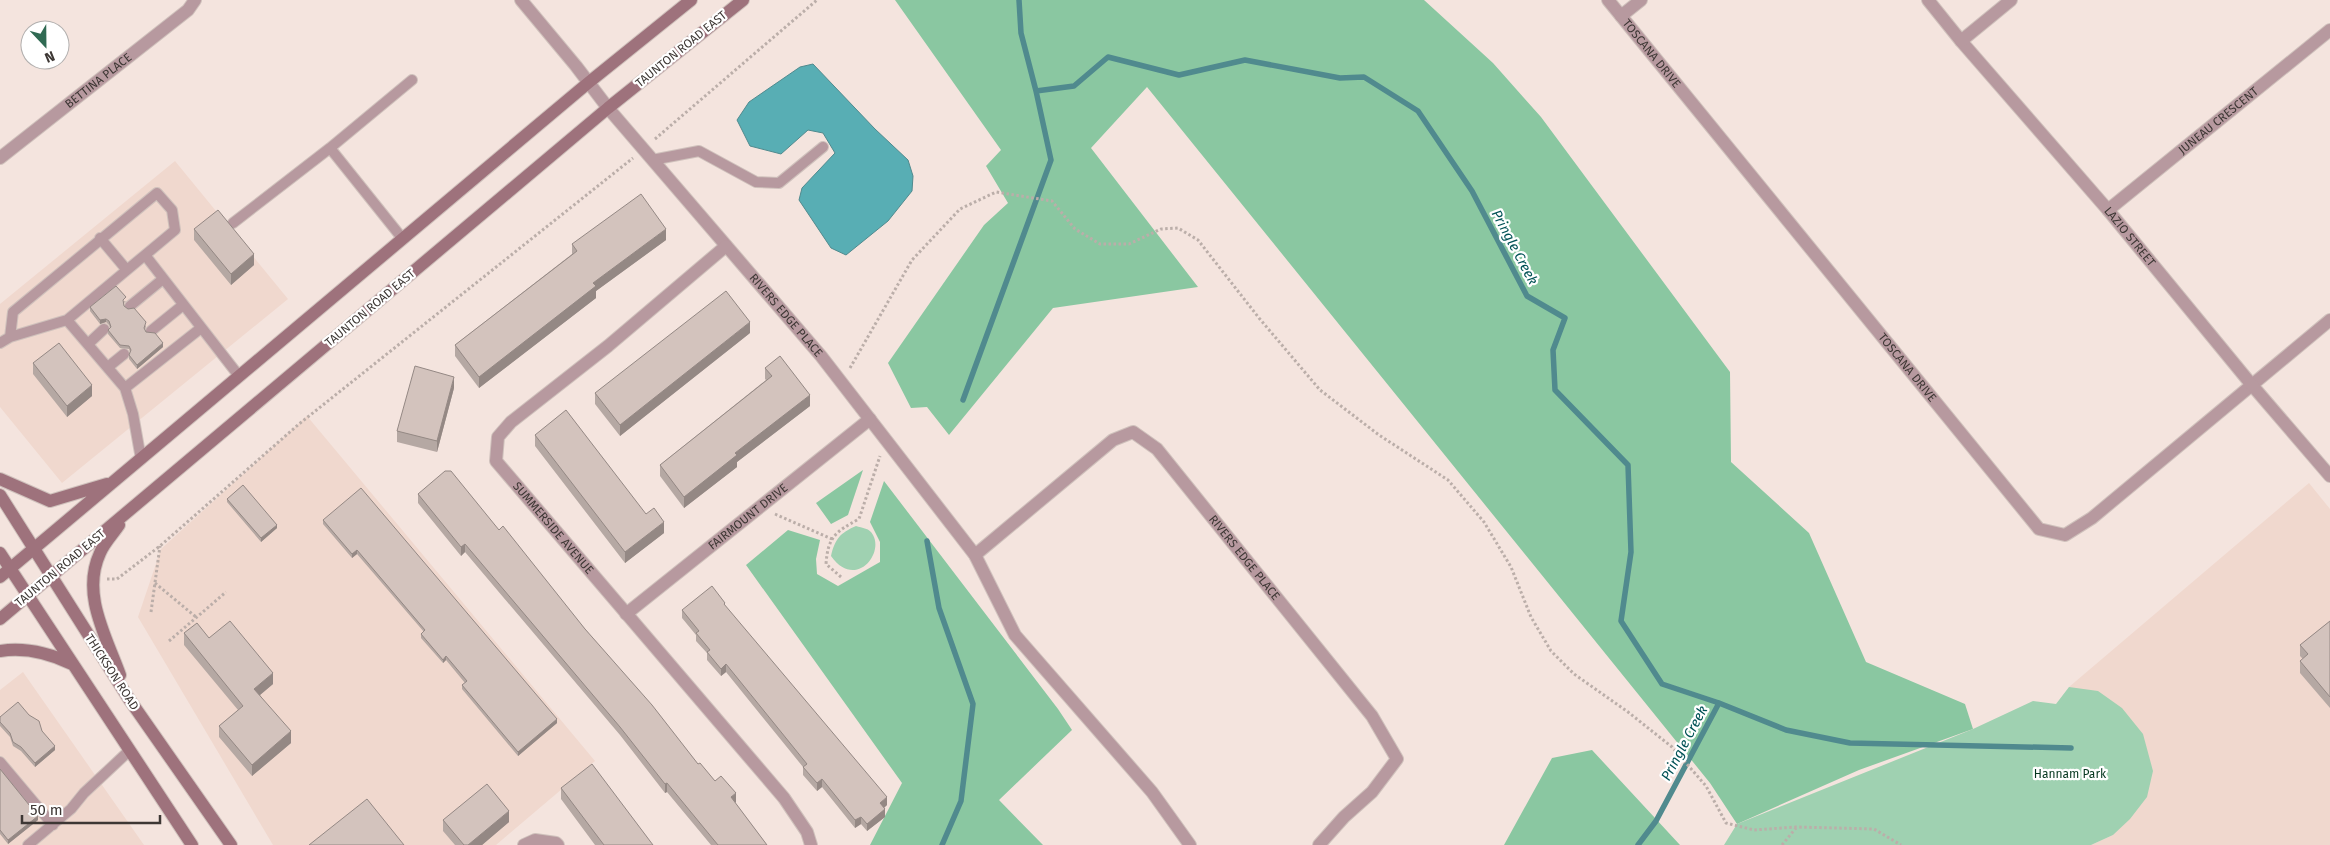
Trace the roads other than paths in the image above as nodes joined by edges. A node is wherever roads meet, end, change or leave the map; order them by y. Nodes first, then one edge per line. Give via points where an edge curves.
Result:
1 (195, 0) edge
2 (521, 0) edge
3 (691, 0) edge
4 (743, 0) edge
5 (1608, 0) edge
6 (1641, 0) edge
7 (1928, 0) edge
8 (2011, 0) edge
9 (1621, 16) junction
10 (2330, 30) edge
11 (1961, 41) junction
12 (412, 80) dead end
13 (588, 83) junction
14 (608, 108) junction
15 (823, 147) dead end
16 (330, 148) junction
17 (0, 158) edge
18 (652, 160) junction
19 (2108, 210) junction
20 (233, 224) dead end
21 (100, 238) junction
22 (402, 238) junction
23 (726, 246) junction
24 (145, 255) junction
25 (126, 269) junction
26 (162, 279) junction
27 (183, 305) junction
28 (130, 306) dead end
29 (67, 320) junction
30 (2330, 320) edge
31 (201, 328) junction
32 (104, 329) dead end
33 (151, 332) edge
34 (10, 337) junction
35 (0, 343) edge
36 (88, 344) junction
37 (124, 354) dead end
38 (108, 367) junction
39 (239, 376) junction
40 (2250, 384) junction
41 (125, 388) junction
42 (870, 419) junction
43 (141, 459) junction
44 (2330, 476) edge
45 (0, 479) edge
46 (114, 481) junction
47 (0, 495) edge
48 (132, 506) junction
49 (34, 548) junction
50 (0, 553) edge
51 (975, 555) junction
52 (11, 568) junction
53 (0, 577) edge
54 (52, 577) junction
55 (28, 596) junction
56 (626, 614) junction
57 (0, 619) edge
58 (0, 651) edge
59 (74, 665) junction
60 (129, 700) junction
61 (130, 750) junction
62 (0, 762) edge
63 (53, 825) junction
64 (28, 845) edge
65 (192, 845) edge
66 (231, 845) edge
67 (524, 845) edge
68 (558, 845) edge
69 (811, 845) edge
70 (1190, 845) edge
71 (1319, 845) edge

1 - 17 street, BETTINA PLACE via 188,10
2 - 13 street, RIVERS EDGE PLACE
3 - 13 main road
4 - 14 main road, TAUNTON ROAD EAST
5 - 9 street, TOSCANA DRIVE
6 - 9 street
7 - 11 street, LAZIO STREET
8 - 11 street
9 - 40 street, TOSCANA DRIVE via 2039,530 2065,535 2092,518
10 - 19 street, JUNEAU CRESCENT
11 - 19 street, LAZIO STREET
12 - 16 lane
13 - 14 street, RIVERS EDGE PLACE
13 - 22 main road
14 - 18 street, RIVERS EDGE PLACE
14 - 48 main road, TAUNTON ROAD EAST
15 - 18 lane via 779,183 756,182 699,152
16 - 20 lane
16 - 22 lane
18 - 23 street, RIVERS EDGE PLACE
19 - 40 street, LAZIO STREET
21 - 24 lane via 157,193 172,210 175,230
21 - 25 lane
21 - 34 lane via 13,312
22 - 39 main road
23 - 42 street, RIVERS EDGE PLACE
23 - 56 street, SUMMERSIDE AVENUE via 512,422 498,437 496,461
24 - 25 lane
24 - 26 lane
25 - 29 lane
26 - 27 lane
26 - 28 lane
27 - 31 lane
27 - 33 lane
29 - 34 lane
29 - 36 lane
30 - 40 street, TOSCANA DRIVE
31 - 39 lane
31 - 41 lane
32 - 36 lane
34 - 35 lane
36 - 38 lane
37 - 38 lane
38 - 41 lane
39 - 43 main road
40 - 44 street, LAZIO STREET
41 - 43 lane
42 - 51 street, RIVERS EDGE PLACE
42 - 56 street, FAIRMOUNT DRIVE
43 - 46 main road
45 - 46 main road via 50,501
46 - 49 main road
47 - 49 main road, THICKSON ROAD
48 - 54 main road, TAUNTON ROAD EAST
48 - 60 main road via 100,552 91,580 93,602
49 - 52 main road
49 - 54 main road, THICKSON ROAD
50 - 52 main road
51 - 70 street, RIVERS EDGE PLACE via 1015,636 1146,785
51 - 71 street, RIVERS EDGE PLACE via 1113,440 1133,432 1157,449 1372,716 1397,759 1372,792
52 - 53 main road
52 - 55 main road
54 - 55 main road, TAUNTON ROAD EAST
54 - 60 main road, THICKSON ROAD
55 - 57 main road, TAUNTON ROAD EAST
55 - 59 main road
56 - 69 street, SUMMERSIDE AVENUE via 784,798 807,832
58 - 59 main road via 14,649 51,654
59 - 61 main road
60 - 66 main road, THICKSON ROAD
61 - 63 lane
61 - 65 main road
62 - 63 lane
63 - 64 lane
67 - 68 street via 535,840

